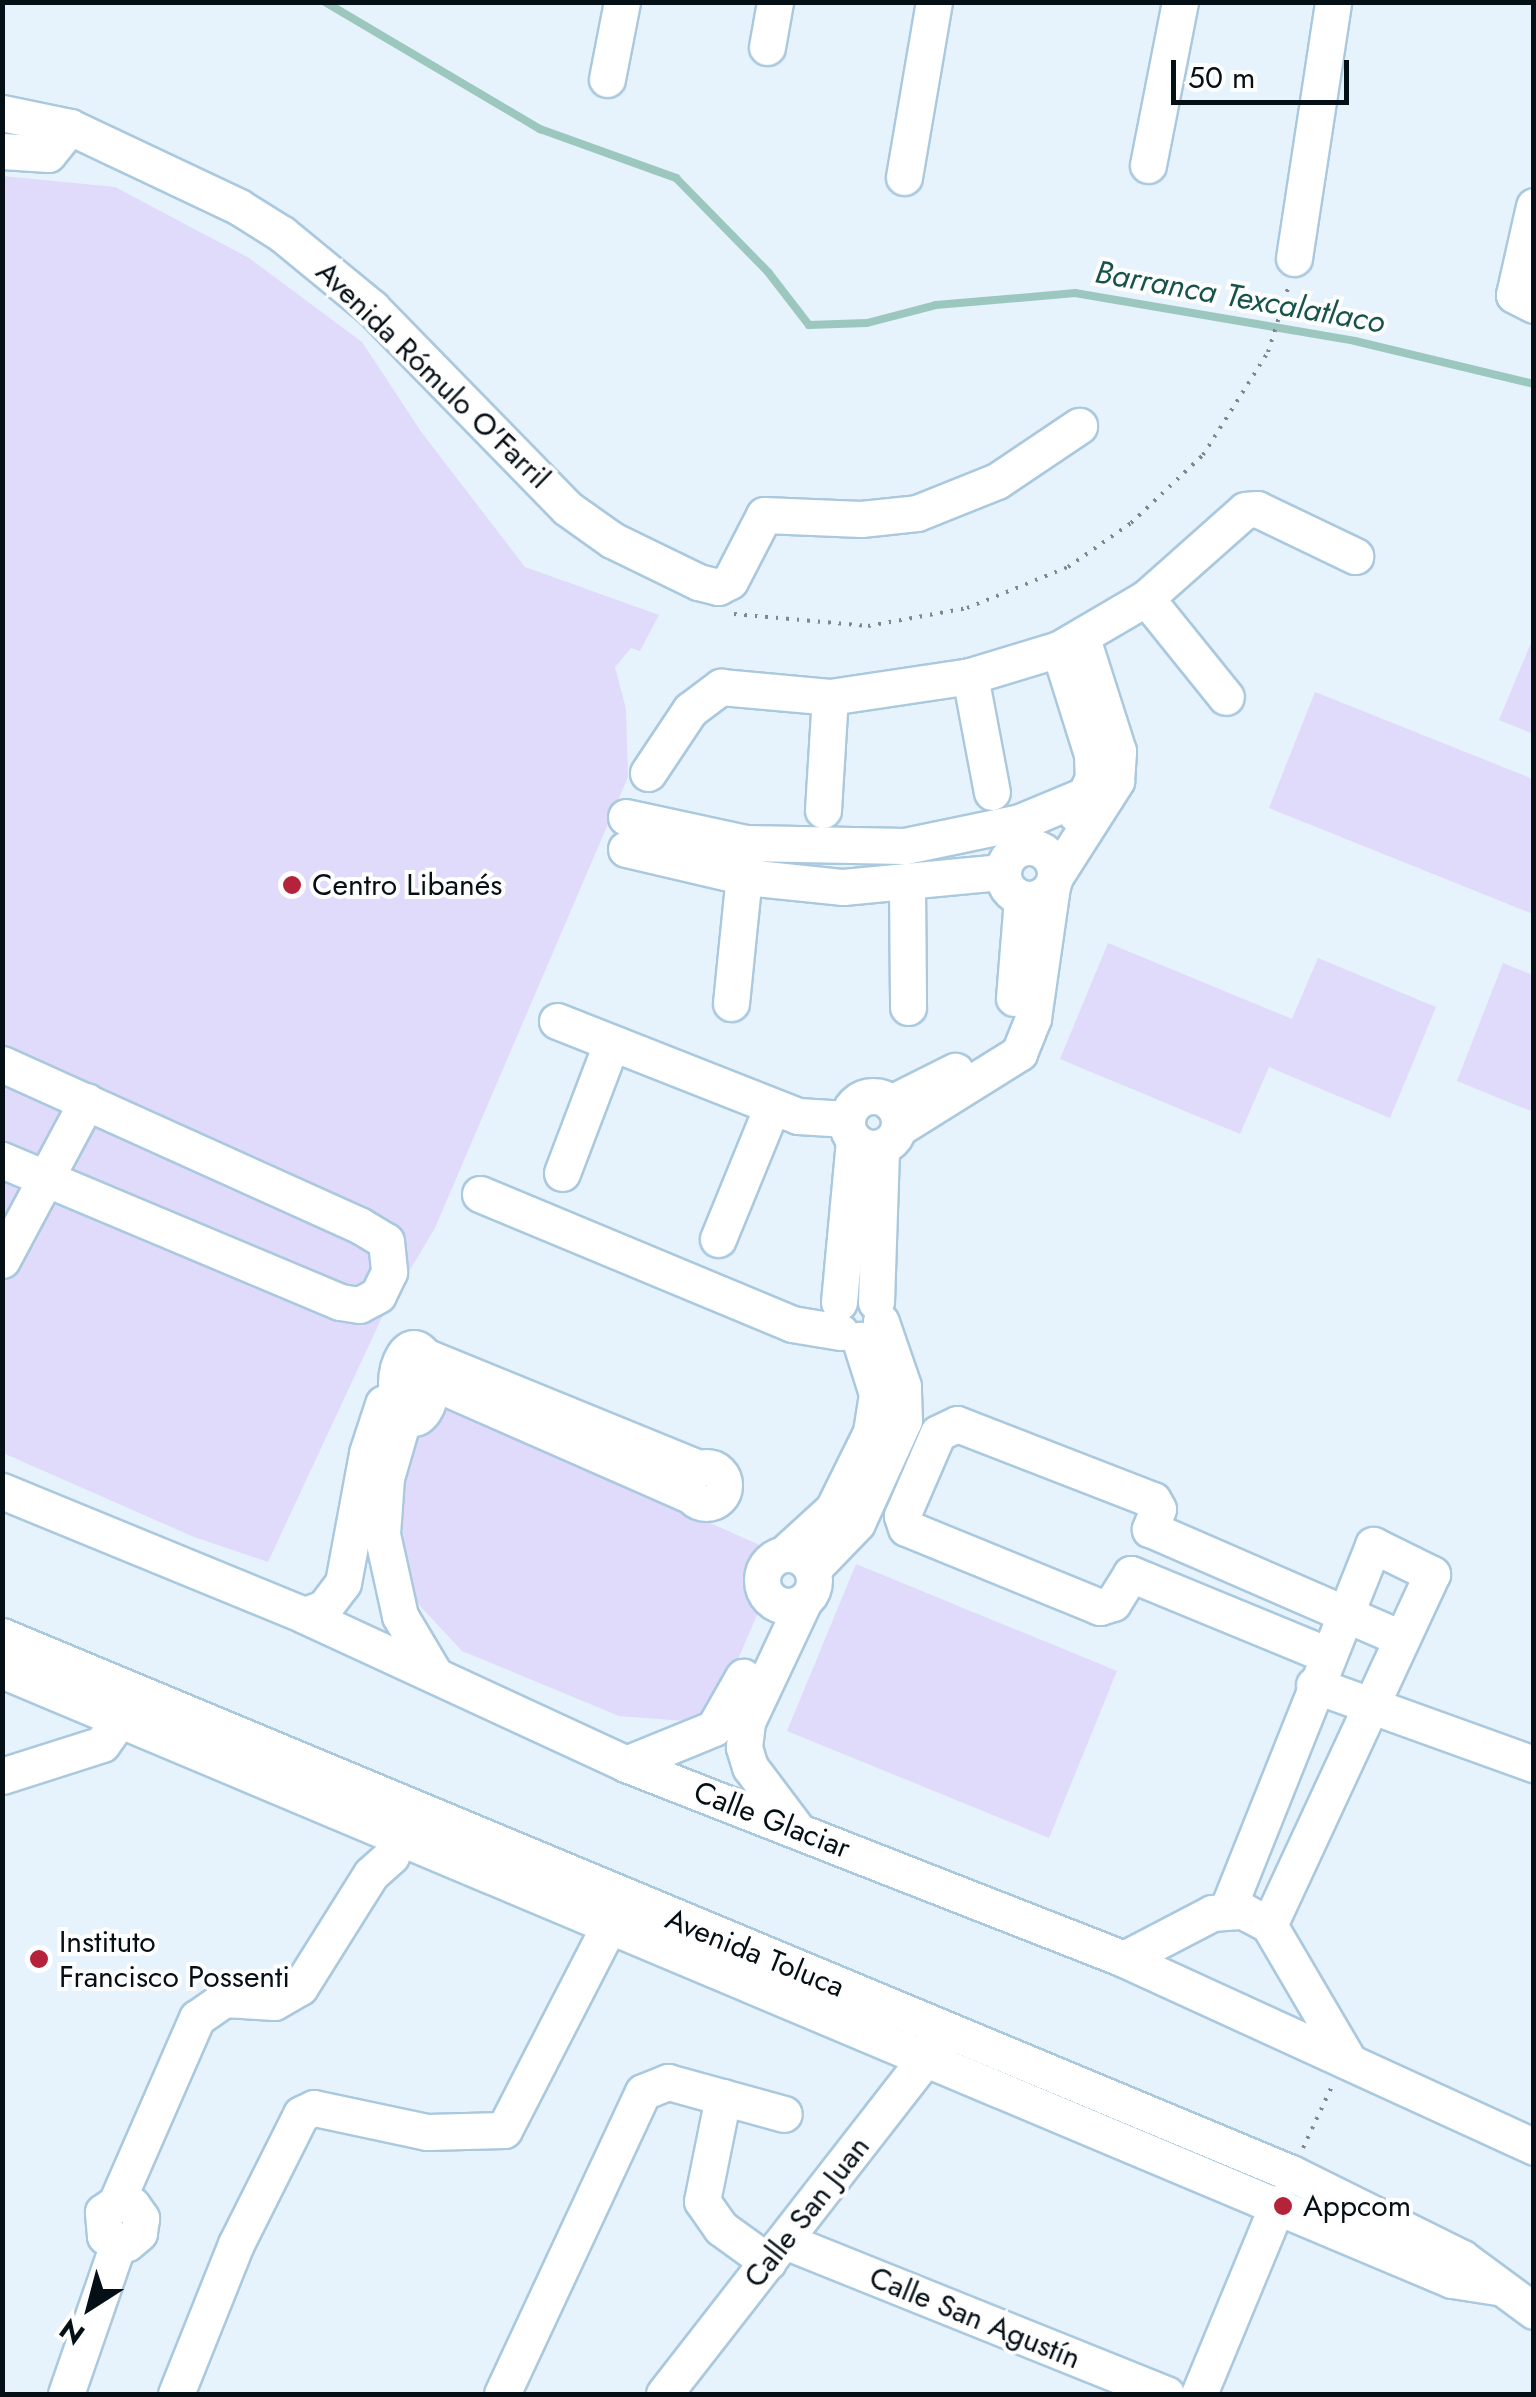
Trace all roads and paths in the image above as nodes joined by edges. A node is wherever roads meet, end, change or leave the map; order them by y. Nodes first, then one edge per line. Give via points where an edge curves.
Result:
1 (622, 2) edge
2 (775, 2) edge
3 (934, 2) edge
4 (1180, 2) edge
5 (1333, 2) edge
6 (767, 47) dead end
7 (607, 79) dead end
8 (2, 112) edge
9 (66, 134) junction
10 (2, 151) edge
11 (1148, 165) dead end
12 (904, 177) dead end
13 (1534, 206) edge
14 (1292, 266) joint
15 (1534, 305) edge
16 (1079, 426) dead end
17 (1355, 556) dead end
18 (1146, 598) junction
19 (726, 612) dead end
20 (1070, 644) junction
21 (970, 676) junction
22 (830, 696) junction
23 (1226, 697) dead end
24 (648, 772) dead end
25 (992, 792) dead end
26 (1087, 794) junction
27 (823, 810) dead end
28 (626, 833) dead end
29 (746, 860) junction
30 (1036, 877) junction
31 (907, 886) junction
32 (732, 1003) dead end
33 (908, 1007) dead end
34 (557, 1021) dead end
35 (611, 1044) junction
36 (2, 1064) edge
37 (87, 1101) junction
38 (772, 1107) junction
39 (875, 1127) junction
40 (2, 1160) edge
41 (562, 1173) dead end
42 (46, 1180) junction
43 (480, 1194) dead end
44 (718, 1239) dead end
45 (4, 1255) edge
46 (859, 1320) junction
47 (695, 1482) dead end
48 (5, 1495) edge
49 (1150, 1529) junction
50 (369, 1535) junction
51 (1131, 1574) junction
52 (794, 1583) junction
53 (1341, 1612) junction
54 (304, 1615) junction
55 (2, 1636) edge
56 (1401, 1638) junction
57 (2, 1670) edge
58 (1320, 1670) junction
59 (434, 1673) junction
60 (130, 1706) junction
61 (1367, 1708) junction
62 (626, 1764) junction
63 (1534, 1764) edge
64 (2, 1776) edge
65 (394, 1818) junction
66 (797, 1829) junction
67 (1228, 1908) junction
68 (610, 1924) junction
69 (1270, 1925) junction
70 (1124, 1959) junction
71 (939, 2042) junction
72 (1346, 2056) junction
73 (724, 2098) junction
74 (784, 2114) dead end
75 (1534, 2147) edge
76 (1284, 2188) junction
77 (776, 2252) junction
78 (1534, 2311) edge
79 (66, 2394) edge
80 (176, 2394) edge
81 (502, 2394) edge
82 (664, 2394) edge
83 (1166, 2394) edge
84 (1199, 2394) edge

1 - 7 street
2 - 6 street
3 - 12 street
4 - 11 street
5 - 14 street
8 - 9 street, Avenida Rómulo O'Farril
9 - 10 street via 48,154
9 - 16 street, Avenida Rómulo O'Farril via 239,206 330,270 567,508 612,540 718,587 742,565 764,515 861,519 917,513 998,482
13 - 15 street via 1514,295
14 - 19 path via 1268,352 1231,418 1131,523 1068,567 1019,590 931,616 868,626 815,626
17 - 18 street via 1246,510
18 - 20 street
18 - 23 street
20 - 21 street
20 - 26 street via 1092,754
20 - 30 street via 1118,751 1116,782
21 - 22 street
21 - 25 street
22 - 24 street via 721,687 690,710
22 - 27 street
26 - 29 street via 1020,822 905,846
26 - 30 street
28 - 29 street
29 - 31 street via 843,887
29 - 32 street
30 - 31 street
30 - 39 street via 1013,1015 1000,1042
31 - 33 street
34 - 35 street
35 - 38 street
35 - 41 street
36 - 37 street
37 - 42 street
37 - 42 street via 386,1241 389,1272 378,1295 359,1305 340,1302
38 - 39 street
38 - 44 street
39 - 46 street
40 - 42 street
42 - 45 street
43 - 46 street via 792,1324
46 - 52 street via 877,1394 872,1432
47 - 50 street via 476,1389 415,1370 367,1453
48 - 54 street, Calle Glaciar
49 - 51 street
49 - 51 street via 1158,1509 1153,1500 957,1424 938,1433 902,1516 906,1528 1100,1607 1113,1603
49 - 53 street
50 - 54 street via 324,1608
50 - 59 street via 400,1616
51 - 58 street
52 - 62 street via 721,1722
52 - 66 street via 744,1747 750,1767
53 - 56 street
53 - 56 street via 1370,1546 1432,1569
53 - 58 street
54 - 59 street, Calle Glaciar
55 - 60 street, Avenida Toluca
56 - 61 street
57 - 60 street, Avenida Toluca
58 - 61 street
58 - 67 street
59 - 62 street, Calle Glaciar
60 - 64 street via 102,1744
60 - 65 street, Avenida Toluca
61 - 63 street
61 - 69 street
62 - 66 street, Calle Glaciar
65 - 68 street, Avenida Toluca
65 - 71 street, Avenida Toluca
65 - 79 street via 371,1874 288,1997 224,1999 197,2018 116,2202 102,2212 101,2228 118,2244
66 - 70 street, Calle Glaciar
67 - 69 street
67 - 70 street
68 - 71 street, Avenida Toluca
68 - 80 street via 504,2130 427,2132 314,2108 301,2114 236,2244
69 - 72 street
70 - 72 street, Calle Glaciar
71 - 76 street, Avenida Toluca
71 - 77 street, Calle San Juan
72 - 75 street, Calle Glaciar
72 - 76 path
73 - 74 street
73 - 77 street, Calle San Agustín via 702,2201 721,2228
73 - 81 street via 668,2082 653,2084 632,2105
76 - 78 street, Avenida Toluca via 1462,2258
76 - 84 street
77 - 82 street, Calle San Juan
77 - 83 street, Calle San Agustín

